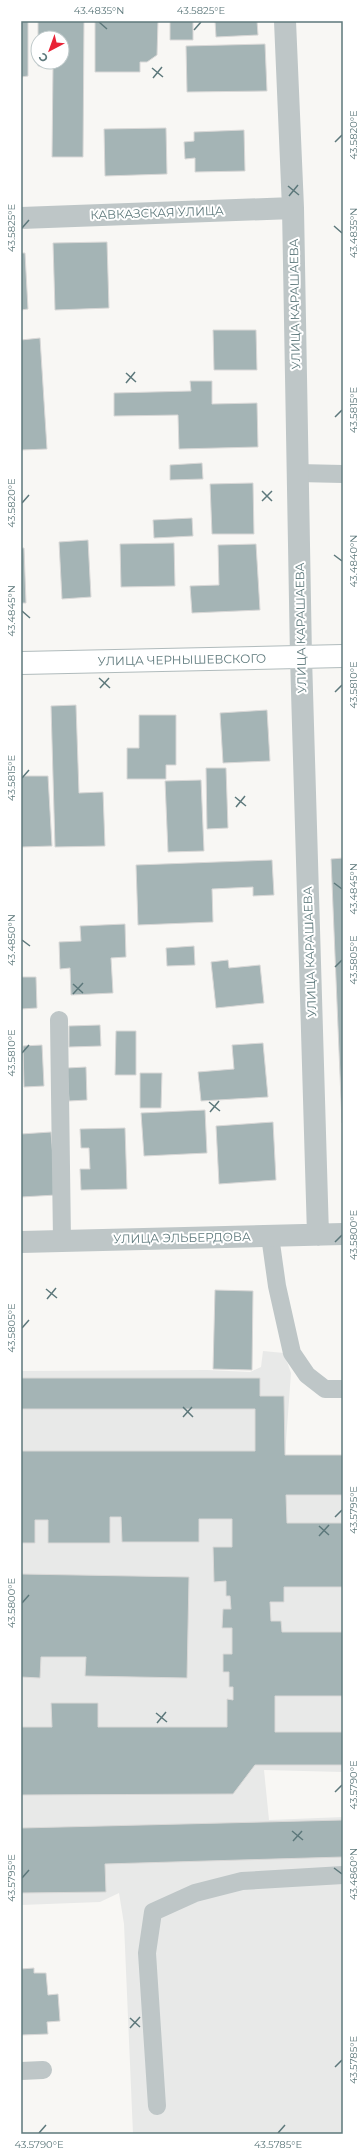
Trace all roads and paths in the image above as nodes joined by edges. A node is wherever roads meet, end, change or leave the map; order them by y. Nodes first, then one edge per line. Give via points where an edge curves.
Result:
1 (285, 21) edge
2 (293, 208) junction
3 (21, 218) edge
4 (298, 473) junction
5 (343, 474) edge
6 (343, 656) edge
7 (302, 657) junction
8 (21, 664) edge
9 (59, 1020) dead end
10 (343, 1234) edge
11 (318, 1235) junction
12 (270, 1236) junction
13 (62, 1241) junction
14 (21, 1242) edge
15 (343, 1389) edge
16 (343, 1875) edge
17 (43, 2070) dead end
18 (21, 2071) edge
19 (156, 2106) dead end

1 - 2 street, УЛИЦА КАРАШАЕВА
2 - 3 street, КАВКАЗСКАЯ УЛИЦА
2 - 4 street, УЛИЦА КАРАШАЕВА
4 - 5 lane
4 - 7 street, УЛИЦА КАРАШАЕВА
6 - 7 street, УЛИЦА ЧЕРНЫШЕВСКОГО
7 - 8 street, УЛИЦА ЧЕРНЫШЕВСКОГО
7 - 11 street, УЛИЦА КАРАШАЕВА
9 - 13 lane
10 - 11 street, УЛИЦА ЭЛЬБЕРДОВА
11 - 12 street, УЛИЦА ЭЛЬБЕРДОВА
12 - 13 street, УЛИЦА ЭЛЬБЕРДОВА
12 - 15 lane via 277,1286 292,1353 307,1375 325,1389
13 - 14 street, УЛИЦА ЭЛЬБЕРДОВА
16 - 19 lane via 242,1881 195,1893 153,1912 147,1953
17 - 18 lane

